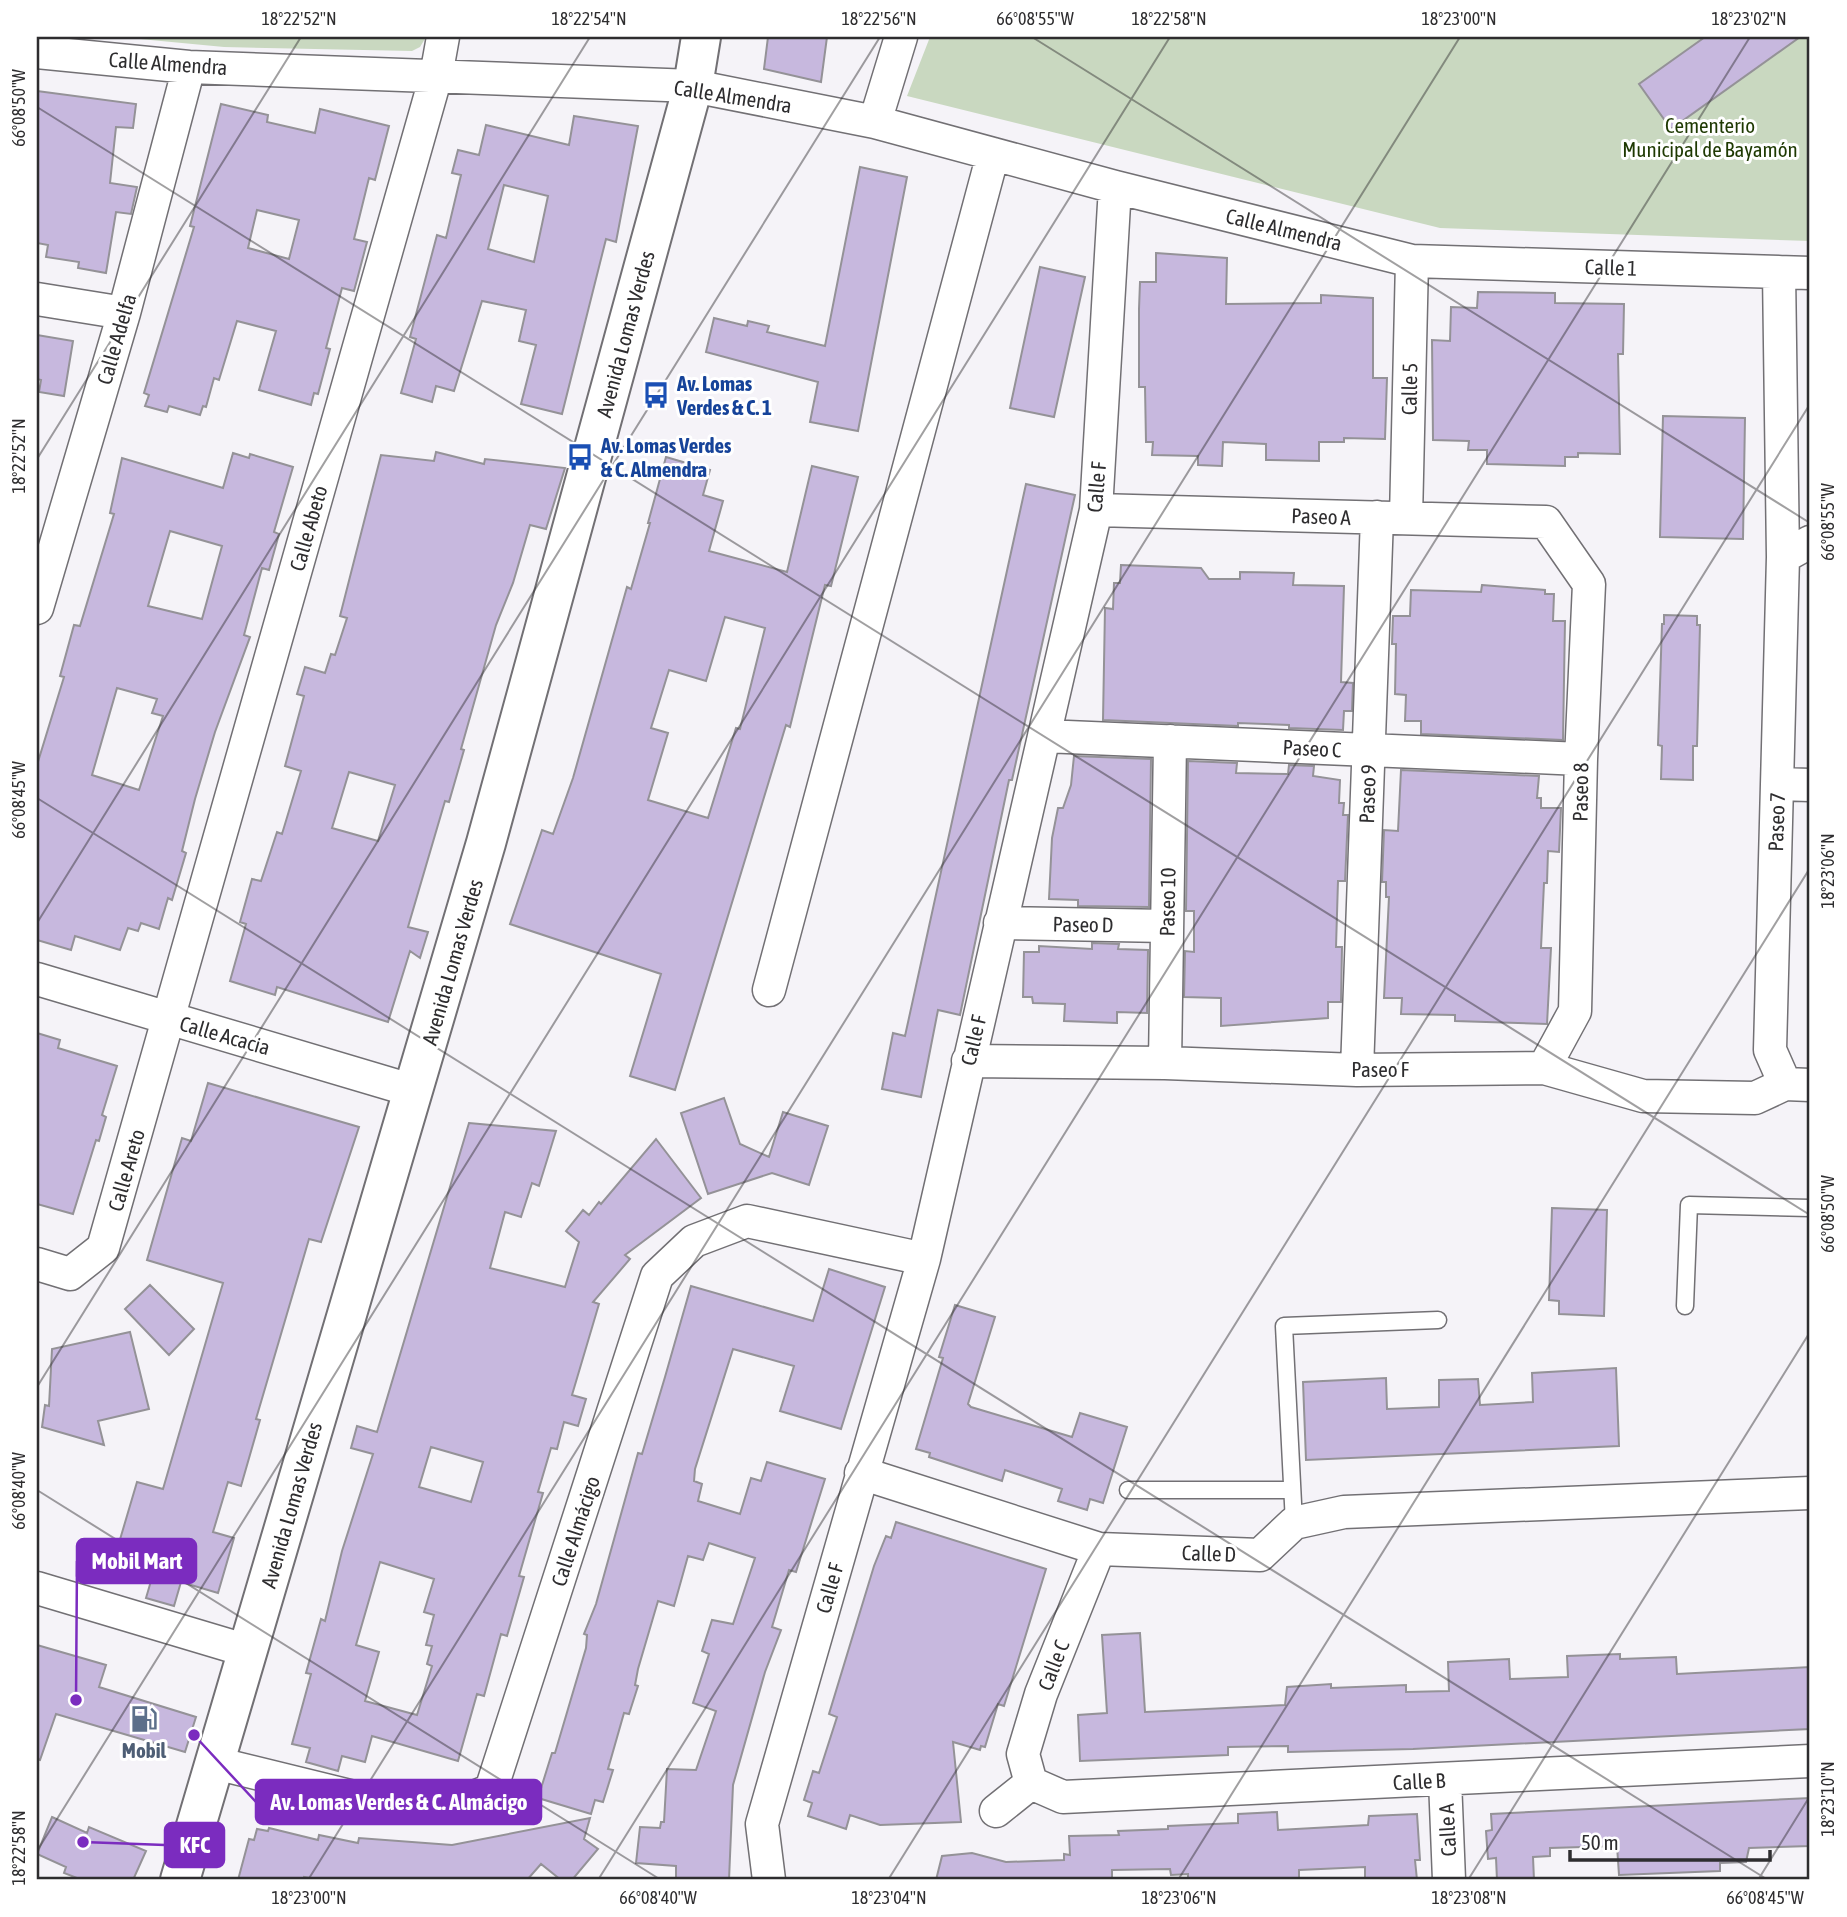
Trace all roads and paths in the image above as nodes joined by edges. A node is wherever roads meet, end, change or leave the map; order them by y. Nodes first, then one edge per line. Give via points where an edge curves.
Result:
1 (443, 37) edge
2 (701, 37) edge
3 (901, 37) edge
4 (37, 52) edge
5 (189, 67) junction
6 (436, 76) junction
7 (693, 86) junction
8 (875, 122) junction
9 (993, 154) junction
10 (1115, 187) junction
11 (1412, 261) junction
12 (1779, 272) junction
13 (1810, 273) edge
14 (37, 299) edge
15 (124, 313) junction
16 (1096, 510) junction
17 (1391, 518) junction
18 (1546, 522) joint
19 (1810, 541) edge
20 (1783, 557) junction
21 (37, 608) edge
22 (1044, 736) junction
23 (1170, 741) junction
24 (1369, 751) junction
25 (1581, 759) junction
26 (1777, 784) junction
27 (1810, 785) edge
28 (1000, 923) junction
29 (1167, 926) junction
30 (37, 979) edge
31 (769, 990) dead end
32 (170, 1018) junction
33 (968, 1061) junction
34 (1165, 1063) junction
35 (1544, 1068) junction
36 (1357, 1070) junction
37 (1797, 1085) edge
38 (414, 1091) junction
39 (1810, 1208) edge
40 (924, 1259) junction
41 (37, 1264) edge
42 (1685, 1306) dead end
43 (1438, 1320) dead end
44 (861, 1473) junction
45 (1128, 1490) dead end
46 (1292, 1490) junction
47 (1810, 1493) edge
48 (1294, 1523) junction
49 (1099, 1549) junction
50 (37, 1587) edge
51 (248, 1651) junction
52 (1810, 1762) edge
53 (215, 1763) junction
54 (1445, 1780) junction
55 (1031, 1783) junction
56 (996, 1811) dead end
57 (180, 1880) edge
58 (769, 1880) edge
59 (1450, 1880) edge

1 - 6 street, Calle Abeto
2 - 7 street, Avenida Lomas Verdes
3 - 8 street
4 - 5 street, Calle Almendra
5 - 6 street, Calle Almendra
5 - 15 street, Calle Adelfa
6 - 7 street, Calle Almendra
6 - 32 street, Calle Abeto
7 - 8 street, Calle Almendra
7 - 38 street, Avenida Lomas Verdes
8 - 9 street, Calle Almendra
9 - 10 street, Calle Almendra
9 - 31 street
10 - 11 street, Calle Almendra
10 - 16 street, Calle F
11 - 12 street, Calle 1
11 - 17 street, Calle 5
12 - 13 street, Calle 1
12 - 20 street, Paseo 7
14 - 15 street
15 - 21 street, Calle Adelfa
16 - 17 street, Paseo A
16 - 22 street, Calle F
17 - 18 street, Paseo A
17 - 24 street, Paseo 9
18 - 25 street, Paseo 8 via 1589,584
19 - 20 street
20 - 26 street, Paseo 7
22 - 23 street, Paseo C
22 - 28 street, Calle F
23 - 24 street, Paseo C
23 - 29 street, Paseo 10
24 - 25 street, Paseo C
24 - 36 street, Paseo 9
25 - 35 street, Paseo 8 via 1575,1011
26 - 27 street
26 - 37 street, Paseo 7 via 1770,1050
28 - 29 street, Paseo D
28 - 33 street, Calle F
29 - 34 street, Paseo 10
30 - 32 street, Calle Acacia
32 - 38 street, Calle Acacia
32 - 41 street, Calle Areto via 103,1248 70,1274
33 - 34 street, Paseo F
33 - 40 street, Calle F
34 - 36 street, Paseo F
35 - 36 street, Paseo F
35 - 37 street, Paseo F via 1643,1096 1755,1098
38 - 51 street, Avenida Lomas Verdes
39 - 42 lane via 1689,1205
40 - 44 street, Calle F
40 - 53 street, Calle Almácigo via 747,1221 694,1241 657,1276 491,1790 463,1802 358,1798
43 - 46 lane via 1284,1326
44 - 49 street, Calle D
44 - 58 street, Calle F via 762,1824
45 - 46 lane
46 - 48 lane
47 - 48 street via 1344,1512
48 - 49 street, Calle D via 1260,1555
49 - 55 street, Calle C via 1041,1694 1023,1754
50 - 51 street
51 - 53 street, Avenida Lomas Verdes
52 - 54 street, Calle B
53 - 57 street, Avenida Lomas Verdes
54 - 55 street, Calle B via 1063,1797
54 - 59 street, Calle A
55 - 56 street

